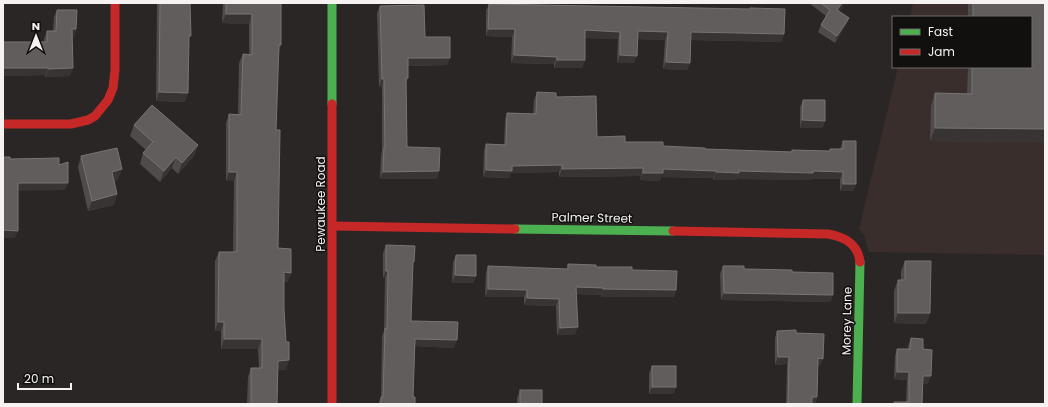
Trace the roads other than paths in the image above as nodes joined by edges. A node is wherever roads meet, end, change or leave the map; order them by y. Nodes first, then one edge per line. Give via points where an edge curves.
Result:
1 (115, 3) edge
2 (332, 3) edge
3 (3, 124) edge
4 (333, 226) junction
5 (850, 240) joint
6 (332, 404) edge
7 (857, 404) edge

1 - 3 street via 113,88 108,100 95,116 71,124
2 - 4 street, Pewaukee Road
4 - 5 street, Palmer Street via 828,234
4 - 6 street, Pewaukee Road
5 - 7 street, Morey Lane via 860,260

